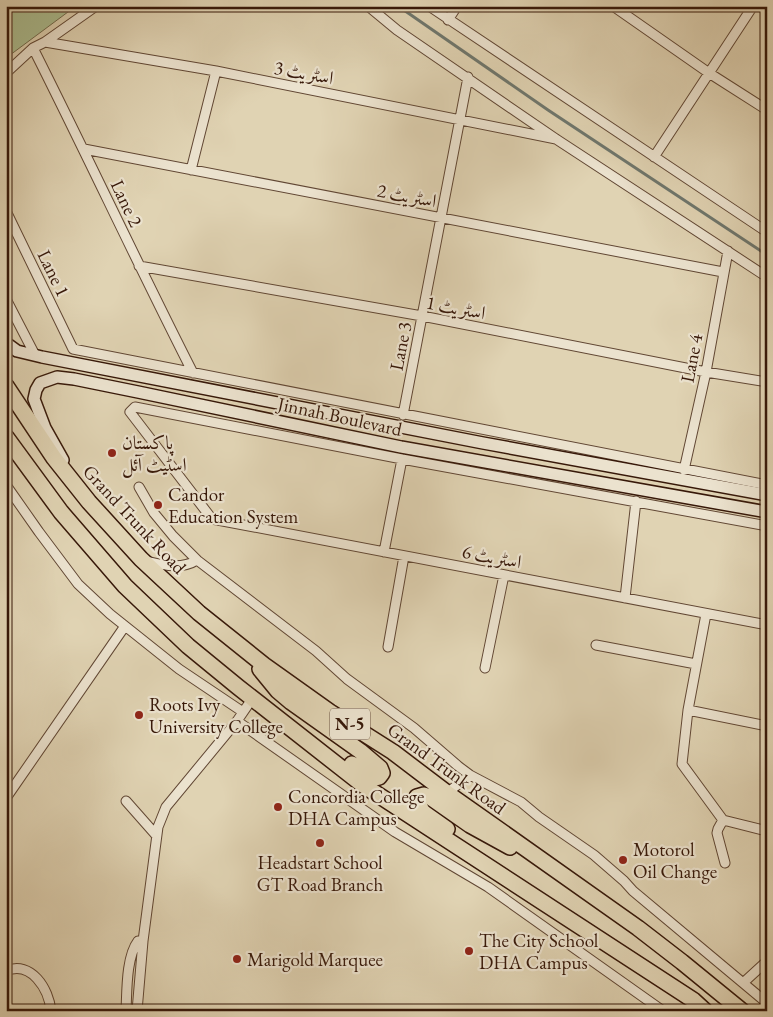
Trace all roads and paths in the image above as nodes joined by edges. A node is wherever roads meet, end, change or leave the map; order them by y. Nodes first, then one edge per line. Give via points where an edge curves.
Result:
1 (96, 6) edge
2 (368, 6) edge
3 (428, 6) edge
4 (457, 6) edge
5 (612, 6) edge
6 (754, 6) edge
7 (448, 20) junction
8 (45, 42) junction
9 (32, 48) junction
10 (216, 71) junction
11 (6, 73) edge
12 (709, 73) junction
13 (468, 77) junction
14 (767, 110) edge
15 (460, 119) junction
16 (556, 139) junction
17 (84, 149) junction
18 (654, 157) junction
19 (191, 170) junction
20 (6, 211) edge
21 (441, 218) junction
22 (767, 232) edge
23 (728, 251) junction
24 (139, 266) junction
25 (723, 272) junction
26 (767, 277) edge
27 (6, 299) edge
28 (422, 316) junction
29 (6, 344) edge
30 (35, 355) junction
31 (126, 372) junction
32 (706, 372) junction
33 (192, 373) junction
34 (767, 382) edge
35 (6, 386) edge
36 (132, 391) junction
37 (335, 407) junction
38 (403, 415) junction
39 (332, 432) junction
40 (6, 437) edge
41 (483, 443) junction
42 (330, 445) junction
43 (402, 459) junction
44 (479, 461) junction
45 (684, 470) junction
46 (6, 485) edge
47 (767, 485) edge
48 (139, 487) dead end
49 (767, 496) edge
50 (636, 501) junction
51 (89, 502) junction
52 (767, 512) edge
53 (767, 526) edge
54 (384, 552) junction
55 (404, 556) junction
56 (141, 559) junction
57 (197, 560) junction
58 (504, 575) junction
59 (625, 598) junction
60 (706, 614) junction
61 (125, 626) junction
62 (767, 626) edge
63 (596, 645) dead end
64 (388, 647) dead end
65 (245, 650) junction
66 (696, 664) junction
67 (485, 668) dead end
68 (253, 699) junction
69 (688, 710) junction
70 (243, 712) junction
71 (237, 720) junction
72 (767, 726) edge
73 (470, 775) junction
74 (447, 793) junction
75 (6, 798) edge
76 (126, 801) dead end
77 (723, 820) junction
78 (767, 831) edge
79 (156, 835) junction
80 (725, 863) dead end
81 (514, 883) junction
82 (584, 889) junction
83 (143, 941) junction
84 (767, 961) edge
85 (6, 970) edge
86 (743, 983) junction
87 (767, 1003) edge
88 (51, 1011) edge
89 (126, 1011) edge
90 (137, 1011) edge
91 (663, 1011) edge
92 (705, 1011) edge
93 (742, 1011) edge

1 - 8 street
2 - 13 street via 397,30
3 - 7 street
4 - 7 street
5 - 12 street
6 - 12 street
7 - 18 street
8 - 9 street
8 - 10 street, اسٹریٹ 3
9 - 11 street
9 - 17 street, Lane 2
10 - 15 street, اسٹریٹ 3
10 - 19 street
12 - 14 street
12 - 18 street
13 - 15 street, Lane 3
13 - 16 street
15 - 16 street, اسٹریٹ 3
15 - 21 street, Lane 3
16 - 23 street
17 - 19 street, اسٹریٹ 2
17 - 24 street, Lane 2
18 - 22 street
19 - 21 street, اسٹریٹ 2
20 - 33 street, Lane 1 via 73,349
21 - 25 street, اسٹریٹ 2
21 - 28 street, Lane 3
23 - 25 street, Lane 4
23 - 26 street
24 - 28 street, اسٹریٹ 1
24 - 33 street, Lane 2
25 - 32 street, Lane 4
27 - 30 street
28 - 32 street, اسٹریٹ 1
28 - 38 street, Lane 3
29 - 30 street, Jinnah Boulevard via 17,351
30 - 31 street, Jinnah Boulevard
31 - 36 street
31 - 37 street, Jinnah Boulevard
32 - 34 street, اسٹریٹ 1
32 - 45 street, Lane 4
33 - 37 street
35 - 51 highway, Grand Trunk Road / N-5 via 54,458
36 - 39 street, Jinnah Boulevard
36 - 51 street, Jinnah Boulevard via 57,378 40,383 36,390 34,399 45,428
37 - 38 street
37 - 41 street, Jinnah Boulevard
38 - 45 street
39 - 42 street
39 - 44 street, Jinnah Boulevard
40 - 68 highway, N-5 via 61,512 125,586 188,646
41 - 44 street
41 - 49 street, Jinnah Boulevard
42 - 43 street
42 - 54 street, اسٹریٹ 6 via 135,407 130,412 212,519
43 - 50 street
43 - 54 street
44 - 52 street, Jinnah Boulevard
45 - 47 street
46 - 61 street via 78,584
48 - 57 street via 154,513
50 - 53 street
50 - 59 street
51 - 56 highway, Grand Trunk Road / N-5
54 - 55 street, اسٹریٹ 6
55 - 58 street, اسٹریٹ 6
55 - 64 street
56 - 57 street via 173,566 184,566
56 - 65 highway, Grand Trunk Road / N-5
57 - 73 street
58 - 59 street, اسٹریٹ 6
58 - 67 street
59 - 60 street, اسٹریٹ 6
60 - 62 street, اسٹریٹ 6
60 - 66 street
61 - 70 street
61 - 75 street
63 - 66 street
65 - 68 highway via 278,691 374,762 382,774 379,778 366,775
65 - 74 highway, Grand Trunk Road / N-5
66 - 69 street
68 - 70 street
68 - 81 highway, N-5 via 363,785
69 - 72 street
69 - 77 street via 682,764
70 - 71 street
71 - 79 street via 166,807
71 - 91 street via 395,832 488,887
73 - 74 street
73 - 86 street via 521,802 594,855
74 - 82 highway, Grand Trunk Road / N-5
76 - 79 street
77 - 78 street
77 - 80 street via 717,833
79 - 83 street
81 - 82 highway via 423,812 417,797 430,797 470,825
81 - 92 highway, N-5
82 - 93 highway, Grand Trunk Road / N-5
83 - 89 street via 138,941 134,947
83 - 90 street
84 - 86 street
85 - 88 street via 16,967 31,971 45,989
86 - 87 street

